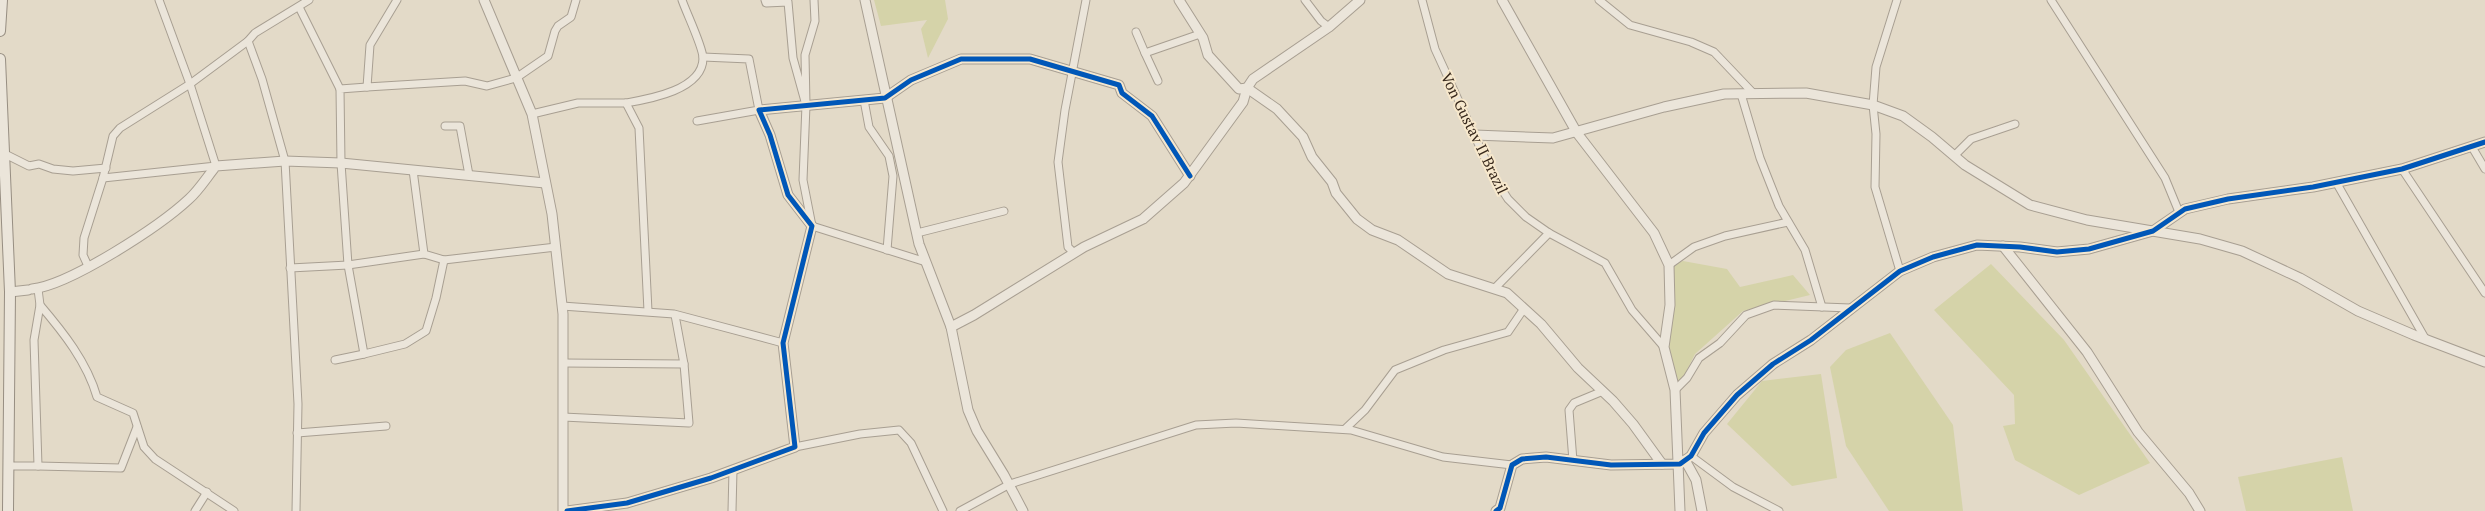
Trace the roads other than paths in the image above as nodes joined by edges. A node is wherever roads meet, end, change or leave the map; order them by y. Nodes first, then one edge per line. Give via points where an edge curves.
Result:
1 (2, 0) edge
2 (159, 0) edge
3 (308, 0) edge
4 (397, 0) edge
5 (484, 0) edge
6 (576, 0) edge
7 (682, 0) edge
8 (765, 0) edge
9 (814, 0) edge
10 (865, 0) edge
11 (1086, 0) edge
12 (1179, 0) edge
13 (1305, 0) edge
14 (1360, 0) edge
15 (1422, 0) edge
16 (1502, 0) edge
17 (1599, 0) edge
18 (1897, 0) edge
19 (2051, 0) edge
20 (299, 7) junction
21 (1328, 27) junction
22 (0, 31) edge
23 (1136, 32) dead end
24 (1200, 34) junction
25 (248, 41) junction
26 (1145, 53) junction
27 (703, 57) junction
28 (0, 59) edge
29 (1073, 71) junction
30 (516, 78) junction
31 (1158, 81) dead end
32 (190, 84) junction
33 (367, 87) junction
34 (1247, 88) junction
35 (340, 89) junction
36 (1741, 94) junction
37 (1754, 94) junction
38 (885, 98) junction
39 (864, 100) junction
40 (626, 103) junction
41 (806, 105) junction
42 (1873, 105) junction
43 (759, 110) junction
44 (532, 114) junction
45 (697, 121) dead end
46 (2016, 124) dead end
47 (445, 126) dead end
48 (1577, 133) junction
49 (1476, 136) junction
50 (2485, 142) edge
51 (2472, 147) junction
52 (4, 154) junction
53 (1954, 156) junction
54 (285, 161) junction
55 (342, 163) junction
56 (216, 166) junction
57 (106, 168) junction
58 (2402, 169) junction
59 (2485, 169) edge
60 (413, 170) junction
61 (469, 175) junction
62 (1190, 176) junction
63 (103, 178) junction
64 (2336, 182) junction
65 (546, 183) junction
66 (1004, 211) dead end
67 (2179, 212) junction
68 (1788, 222) junction
69 (812, 226) junction
70 (2153, 231) junction
71 (916, 233) junction
72 (1548, 233) junction
73 (2003, 246) junction
74 (556, 247) junction
75 (887, 250) junction
76 (1074, 253) junction
77 (424, 254) junction
78 (444, 260) junction
79 (926, 262) junction
80 (348, 265) junction
81 (1669, 265) junction
82 (88, 266) junction
83 (290, 268) junction
84 (1900, 271) junction
85 (5, 276) edge
86 (1495, 288) junction
87 (33, 289) junction
88 (10, 292) junction
89 (2485, 293) edge
90 (40, 306) junction
91 (562, 306) junction
92 (1822, 307) junction
93 (1850, 308) junction
94 (1523, 310) junction
95 (648, 311) junction
96 (675, 315) junction
97 (951, 327) junction
98 (2426, 340) junction
99 (783, 343) junction
100 (1664, 347) junction
101 (364, 354) junction
102 (335, 360) dead end
103 (2485, 362) edge
104 (563, 363) junction
105 (684, 364) junction
106 (1676, 390) junction
107 (1603, 391) junction
108 (563, 417) junction
109 (386, 426) dead end
110 (137, 427) junction
111 (1345, 429) junction
112 (297, 434) junction
113 (795, 447) junction
114 (1685, 460) junction
115 (1573, 461) junction
116 (1662, 464) junction
117 (1512, 465) junction
118 (8, 466) junction
119 (38, 466) junction
120 (733, 470) junction
121 (1010, 484) junction
122 (207, 492) junction
123 (8, 511) edge
124 (195, 511) edge
125 (234, 511) edge
126 (296, 511) edge
127 (565, 511) edge
128 (732, 511) edge
129 (943, 511) edge
130 (960, 511) edge
131 (1023, 511) edge
132 (1496, 511) edge
133 (1680, 511) edge
134 (1702, 511) edge
135 (1779, 511) edge
136 (2200, 511) edge

1 - 22 main road
2 - 32 street
3 - 20 street
4 - 33 street via 370,45
5 - 30 street
6 - 30 street via 571,17 554,30 548,56
7 - 27 street
8 - 41 street via 766,3 788,2 793,58
9 - 41 street via 814,22 805,55
10 - 38 street
11 - 29 street
12 - 24 street
13 - 21 street
14 - 21 street
15 - 49 street, Von Gustav II Brazil via 1434,50
16 - 48 street
17 - 37 street via 1630,24 1714,52
18 - 42 street via 1876,67
19 - 67 street via 2165,178
20 - 25 street via 255,33
20 - 35 street
21 - 34 street via 1253,79
23 - 26 street
24 - 26 street
24 - 34 street via 1208,55 1217,67 1239,90
25 - 32 street
25 - 54 street
26 - 31 street
27 - 40 street via 699,72 676,90 657,98
27 - 43 street via 749,59
28 - 52 main road
29 - 38 street via 1030,59 961,59 911,80
29 - 62 street via 1119,85 1122,93 1152,116
29 - 76 street via 1058,162 1068,247
30 - 33 street via 487,86 465,81
30 - 44 street
32 - 56 street
32 - 57 street via 120,128 113,136
33 - 35 street
34 - 62 street via 1243,102
34 - 86 street via 1277,109 1303,137 1312,156 1332,182 1336,194 1357,219 1372,230 1398,240 1448,274
35 - 55 street
36 - 37 street
36 - 48 street via 1724,94 1664,107
36 - 68 street via 1760,158
37 - 42 street via 1806,92
38 - 39 street
38 - 71 street
39 - 41 street
39 - 75 street via 869,127 889,156 893,176
40 - 44 street via 578,103
40 - 95 street via 639,128
41 - 43 street
41 - 69 street via 803,180
42 - 53 street via 1903,116
42 - 84 street via 1875,187
43 - 45 street
43 - 69 street via 788,195
44 - 65 street
46 - 53 street via 1970,139
47 - 61 street via 460,126
48 - 49 street via 1553,138
48 - 81 street via 1654,233
49 - 72 street, Von Gustav II Brazil via 1493,176 1508,199 1526,218
50 - 51 street
51 - 58 street
51 - 59 street
52 - 57 street via 29,166 39,164 73,171
52 - 85 main road
53 - 70 street via 2030,205 2087,220
54 - 55 street
54 - 56 street
54 - 83 street
55 - 60 street
55 - 80 street
56 - 63 street
56 - 82 street via 189,199 127,245
57 - 63 street
58 - 64 street
58 - 89 street
60 - 61 street
60 - 77 street
61 - 65 street
62 - 76 street via 1143,219
63 - 82 street via 84,238 83,255
64 - 67 street via 2228,199
64 - 98 street
65 - 74 street
66 - 71 street
67 - 70 street
68 - 81 street via 1725,236 1694,247
68 - 92 street via 1805,250
69 - 75 street
69 - 99 street
70 - 73 street via 2089,248 2057,252
70 - 98 street via 2200,239 2242,252 2300,278 2358,311
71 - 79 street
72 - 86 street
72 - 100 street, Von Gustav II Brazil via 1605,263 1632,310
73 - 84 street via 1977,245 1933,257
73 - 136 street via 2087,352 2138,432 2184,486
74 - 78 street
74 - 91 street
75 - 79 street
76 - 97 street
77 - 78 street
77 - 80 street
78 - 101 street via 426,332 405,344
79 - 97 street
80 - 83 street
80 - 101 street
81 - 100 street via 1670,306
82 - 87 street via 70,278
83 - 112 street
84 - 93 street
85 - 88 main road
86 - 94 street via 1507,293
87 - 88 street
87 - 90 street
88 - 118 main road
90 - 110 street via 67,336 94,385 97,397 133,413
90 - 119 street via 34,340
91 - 95 street
91 - 104 street
92 - 93 street
92 - 106 street via 1774,305 1746,315 1720,343 1699,358
93 - 114 street via 1773,364 1737,395
94 - 107 street via 1541,324 1578,368
94 - 111 street via 1508,332 1475,344 1444,350 1395,370 1365,410
95 - 96 street
96 - 99 street
96 - 105 street
97 - 121 street via 971,418
98 - 103 street
99 - 113 street
100 - 106 street
101 - 102 street
104 - 105 street
104 - 108 street
105 - 108 street via 689,423
106 - 114 street
107 - 115 street via 1574,403 1570,410
107 - 116 street via 1633,424
108 - 127 street
109 - 112 street
110 - 119 street via 121,468
110 - 122 street via 144,447 155,459
111 - 117 street via 1444,457
111 - 121 street via 1236,423 1196,425
112 - 126 street
113 - 120 street
113 - 129 street via 899,430 911,443
114 - 116 street
114 - 133 street
114 - 134 street via 1696,480
114 - 135 street
115 - 116 street via 1612,465
115 - 117 street via 1530,458
117 - 132 street via 1500,508
118 - 119 street
118 - 123 main road
120 - 127 street via 627,503
120 - 128 street
121 - 130 street
121 - 131 street
122 - 124 street
122 - 125 street

